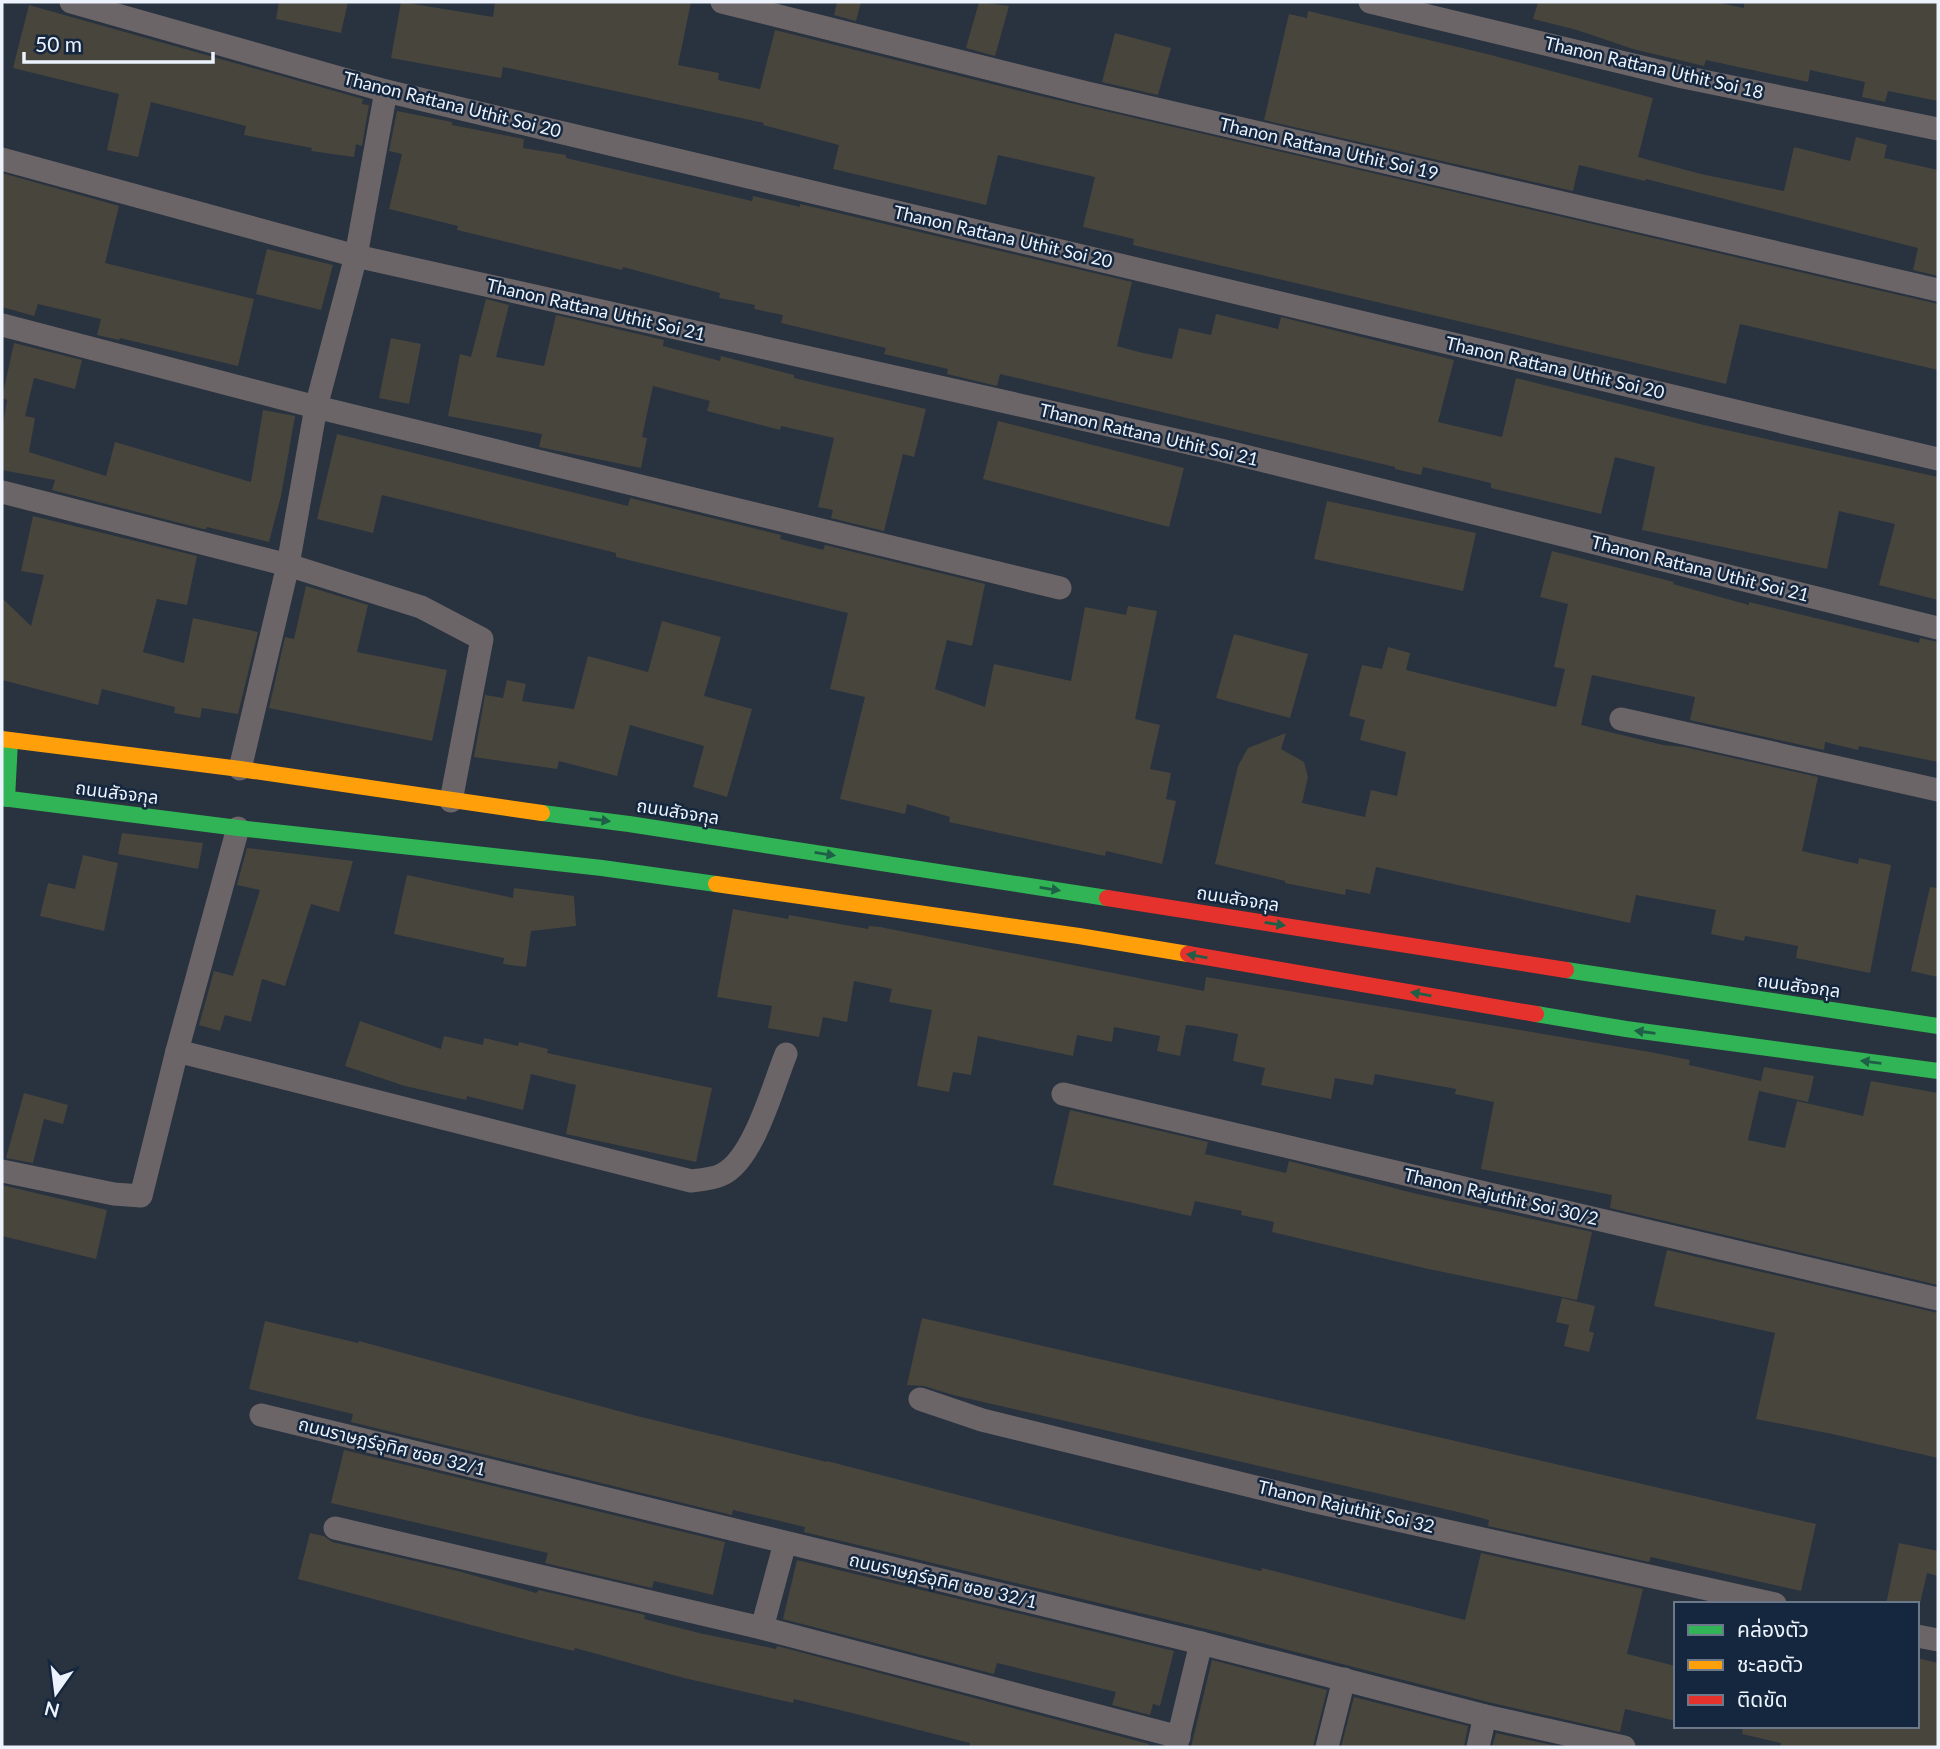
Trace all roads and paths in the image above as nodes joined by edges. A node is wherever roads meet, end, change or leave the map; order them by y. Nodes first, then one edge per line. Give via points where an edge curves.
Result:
1 (71, 2) edge
2 (722, 2) edge
3 (1370, 2) edge
4 (386, 91) junction
5 (1938, 129) edge
6 (2, 159) edge
7 (356, 256) junction
8 (1938, 290) edge
9 (2, 325) edge
10 (317, 407) junction
11 (1938, 459) edge
12 (2, 492) edge
13 (288, 565) junction
14 (1060, 588) dead end
15 (1938, 628) edge
16 (1621, 719) dead end
17 (6, 740) edge
18 (240, 769) junction
19 (1938, 790) edge
20 (5, 799) edge
21 (451, 801) junction
22 (533, 812) junction
23 (238, 828) junction
24 (552, 828) dead end
25 (583, 852) dead end
26 (603, 868) junction
27 (1938, 1026) edge
28 (177, 1051) junction
29 (786, 1054) dead end
30 (1938, 1071) edge
31 (1063, 1094) dead end
32 (2, 1171) edge
33 (1938, 1299) edge
34 (920, 1399) dead end
35 (261, 1415) dead end
36 (335, 1528) dead end
37 (785, 1543) junction
38 (1766, 1602) edge
39 (762, 1628) junction
40 (1919, 1636) edge
41 (1938, 1640) edge
42 (1201, 1643) junction
43 (1344, 1679) junction
44 (1485, 1716) junction
45 (1177, 1742) edge
46 (1327, 1747) edge
47 (1478, 1747) edge
48 (1625, 1747) edge

1 - 4 street, Thanon Rattana Uthit Soi 20
2 - 8 street, Thanon Rattana Uthit Soi 19 via 1087,93
3 - 5 street, Thanon Rattana Uthit Soi 18 via 1683,77
4 - 7 street
4 - 11 street, Thanon Rattana Uthit Soi 20
6 - 7 street, Thanon Rattana Uthit Soi 21
7 - 10 street
7 - 15 street, Thanon Rattana Uthit Soi 21 via 1220,450
9 - 10 street
10 - 13 street
10 - 14 street
12 - 13 street
13 - 18 street
13 - 21 street via 421,607 482,639
16 - 19 street
17 - 18 street, ถนนสัจจกุล
17 - 20 street
18 - 21 street, ถนนสัจจกุล
20 - 23 street, ถนนสัจจกุล
21 - 22 street, ถนนสัจจกุล
22 - 24 street
22 -> 27 street, ถนนสัจจกุล
23 - 26 street, ถนนสัจจกุล
23 - 28 street
25 - 26 street
30 -> 26 street, ถนนสัจจกุล via 1626,1029 1079,936
28 - 29 street via 691,1181 723,1175 748,1150
28 - 32 street via 141,1196
31 - 33 street, Thanon Rajuthit Soi 30/2
34 - 38 street, Thanon Rajuthit Soi 32 via 982,1420 1312,1501
35 - 37 street, ถนนราษฎร์อุทิศ ซอย 32/1
36 - 39 street
37 - 39 street
37 - 42 street, ถนนราษฎร์อุทิศ ซอย 32/1
39 - 45 street
40 - 41 street
42 - 43 street, ถนนราษฎร์อุทิศ ซอย 32/1
42 - 45 street
43 - 44 street, ถนนราษฎร์อุทิศ ซอย 32/1
43 - 46 street
44 - 47 street
44 - 48 street, ถนนราษฎร์อุทิศ ซอย 32/1

